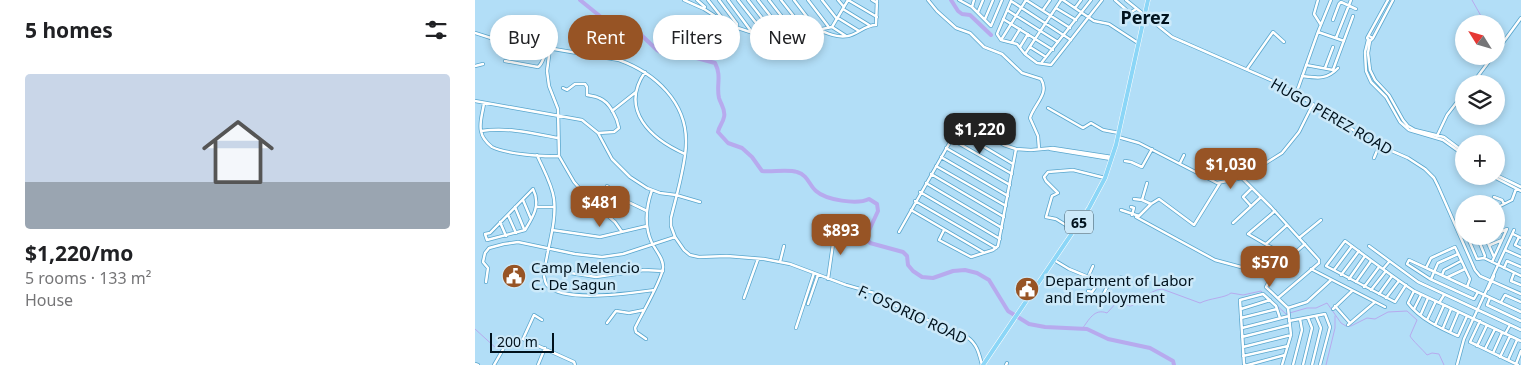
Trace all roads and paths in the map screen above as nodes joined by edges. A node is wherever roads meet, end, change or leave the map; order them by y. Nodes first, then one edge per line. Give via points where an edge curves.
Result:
1 (684, 0) edge
2 (697, 0) edge
3 (709, 0) edge
4 (719, 0) edge
5 (728, 0) edge
6 (738, 0) edge
7 (748, 0) edge
8 (758, 0) edge
9 (769, 0) edge
10 (781, 0) edge
11 (794, 0) edge
12 (808, 0) edge
13 (822, 0) edge
14 (838, 0) edge
15 (848, 0) edge
16 (872, 0) edge
17 (928, 0) edge
18 (959, 0) edge
19 (974, 0) edge
20 (983, 0) edge
21 (993, 0) edge
22 (1002, 0) edge
23 (1026, 0) edge
24 (1050, 0) edge
25 (1062, 0) edge
26 (1071, 0) edge
27 (1081, 0) edge
28 (1091, 0) edge
29 (1102, 0) edge
30 (1115, 0) edge
31 (1126, 0) edge
32 (1148, 0) edge
33 (1319, 0) edge
34 (1331, 0) edge
35 (1351, 0) edge
36 (1388, 0) edge
37 (1393, 0) edge
38 (1011, 1) edge
39 (877, 2) edge
40 (964, 2) edge
41 (1068, 3) junction
42 (1348, 5) junction
43 (972, 7) junction
44 (705, 8) junction
45 (843, 8) junction
46 (1021, 8) junction
47 (1056, 8) junction
48 (1075, 8) junction
49 (1136, 8) junction
50 (1356, 9) dead end
51 (1007, 10) junction
52 (1043, 10) junction
53 (978, 12) junction
54 (1082, 12) junction
55 (714, 15) edge
56 (720, 15) edge
57 (730, 15) edge
58 (760, 15) edge
59 (770, 15) edge
60 (781, 15) edge
61 (793, 15) edge
62 (806, 15) edge
63 (1051, 15) junction
64 (750, 16) edge
65 (1016, 16) junction
66 (1089, 16) junction
67 (1145, 16) junction
68 (1353, 16) dead end
69 (877, 17) junction
70 (837, 18) junction
71 (1521, 18) edge
72 (1003, 19) junction
73 (985, 20) junction
74 (1076, 20) junction
75 (1333, 20) dead end
76 (1045, 23) junction
77 (1011, 24) junction
78 (870, 25) junction
79 (1321, 25) junction
80 (828, 26) junction
81 (824, 27) edge
82 (832, 27) junction
83 (750, 28) edge
84 (1070, 28) junction
85 (1020, 29) junction
86 (859, 31) junction
87 (1040, 31) junction
88 (1318, 32) junction
89 (475, 33) edge
90 (824, 33) edge
91 (1028, 34) junction
92 (1064, 35) junction
93 (847, 36) junction
94 (490, 38) edge
95 (1336, 38) junction
96 (1035, 39) junction
97 (1370, 39) junction
98 (1001, 40) junction
99 (1071, 40) junction
100 (1505, 40) edge
101 (1344, 41) junction
102 (1012, 42) junction
103 (1059, 42) junction
104 (1284, 42) dead end
105 (1138, 43) junction
106 (1020, 47) junction
107 (1030, 47) junction
108 (1333, 47) dead end
109 (558, 50) edge
110 (1053, 50) junction
111 (1025, 54) junction
112 (1047, 57) junction
113 (543, 60) edge
114 (548, 60) edge
115 (505, 61) dead end
116 (1042, 62) junction
117 (483, 64) dead end
118 (1306, 65) junction
119 (475, 66) edge
120 (1325, 68) junction
121 (1338, 68) dead end
122 (1247, 69) junction
123 (645, 72) junction
124 (1302, 76) junction
125 (563, 88) dead end
126 (636, 92) junction
127 (1296, 94) junction
128 (475, 100) edge
129 (484, 103) junction
130 (1313, 104) junction
131 (1455, 105) edge
132 (1048, 108) dead end
133 (612, 111) junction
134 (557, 115) junction
135 (956, 130) junction
136 (481, 131) junction
137 (598, 133) junction
138 (1119, 133) junction
139 (1437, 136) junction
140 (558, 138) junction
141 (951, 139) junction
142 (1379, 146) junction
143 (946, 148) junction
144 (1455, 148) edge
145 (1016, 149) junction
146 (1039, 149) junction
147 (1152, 150) junction
148 (685, 154) junction
149 (1184, 155) dead end
150 (537, 156) junction
151 (559, 156) junction
152 (941, 157) junction
153 (1113, 158) junction
154 (1374, 158) dead end
155 (1125, 161) dead end
156 (1179, 163) junction
157 (1014, 164) junction
158 (936, 166) junction
159 (931, 174) junction
160 (1012, 174) junction
161 (1105, 178) junction
162 (1242, 178) junction
163 (1505, 180) edge
164 (925, 183) junction
165 (1147, 183) dead end
166 (1220, 183) junction
167 (1505, 183) edge
168 (1010, 185) junction
169 (607, 186) dead end
170 (1252, 188) junction
171 (1516, 189) junction
172 (1521, 189) edge
173 (652, 190) junction
174 (920, 192) junction
175 (676, 195) junction
176 (1008, 196) junction
177 (1261, 197) junction
178 (1134, 199) dead end
179 (523, 200) junction
180 (1142, 200) junction
181 (915, 201) junction
182 (700, 202) dead end
183 (1151, 204) junction
184 (1505, 204) edge
185 (1006, 206) junction
186 (1251, 206) junction
187 (515, 207) junction
188 (536, 207) junction
189 (554, 207) junction
190 (1131, 207) dead end
191 (911, 210) junction
192 (1121, 210) dead end
193 (647, 211) junction
194 (1275, 211) junction
195 (508, 215) junction
196 (1134, 215) junction
197 (1004, 217) junction
198 (531, 220) junction
199 (1321, 220) dead end
200 (501, 222) junction
201 (1233, 223) dead end
202 (1287, 225) junction
203 (647, 226) junction
204 (1002, 228) junction
205 (493, 230) junction
206 (525, 230) junction
207 (552, 230) junction
208 (835, 230) dead end
209 (944, 230) junction
210 (1074, 230) junction
211 (622, 232) junction
212 (899, 232) dead end
213 (516, 233) junction
214 (506, 236) junction
215 (675, 237) junction
216 (496, 238) junction
217 (1299, 238) junction
218 (1520, 238) edge
219 (1000, 239) junction
220 (653, 244) junction
221 (1266, 244) junction
222 (1305, 244) junction
223 (1471, 245) edge
224 (1481, 245) edge
225 (1490, 245) edge
226 (1500, 245) edge
227 (784, 246) dead end
228 (1353, 246) junction
229 (1369, 246) dead end
230 (997, 248) junction
231 (1521, 248) edge
232 (549, 250) junction
233 (1505, 250) junction
234 (1359, 251) junction
235 (984, 253) junction
236 (1459, 254) junction
237 (1365, 256) junction
238 (1494, 257) junction
239 (1521, 257) edge
240 (1484, 258) junction
241 (759, 259) junction
242 (1054, 260) junction
243 (1286, 260) junction
244 (1372, 261) junction
245 (1461, 261) junction
246 (780, 262) junction
247 (1389, 262) junction
248 (1492, 262) junction
249 (1498, 265) junction
250 (1093, 266) dead end
251 (1379, 267) junction
252 (1521, 267) edge
253 (1426, 268) junction
254 (1504, 268) junction
255 (545, 269) junction
256 (1311, 269) junction
257 (1465, 269) junction
258 (1334, 270) junction
259 (1384, 270) junction
260 (663, 271) junction
261 (1434, 271) junction
262 (814, 273) junction
263 (1250, 273) dead end
264 (1514, 273) junction
265 (818, 274) junction
266 (1341, 275) junction
267 (1442, 275) junction
268 (1392, 276) junction
269 (1521, 276) edge
270 (1087, 277) junction
271 (1121, 277) dead end
272 (828, 278) junction
273 (1349, 278) junction
274 (1448, 278) junction
275 (1430, 279) junction
276 (1331, 280) junction
277 (1399, 281) junction
278 (1491, 281) junction
279 (486, 282) dead end
280 (1099, 282) junction
281 (1356, 282) junction
282 (1108, 285) junction
283 (1406, 285) junction
284 (1079, 286) dead end
285 (1521, 286) edge
286 (1364, 287) junction
287 (1427, 287) junction
288 (1467, 287) junction
289 (654, 290) junction
290 (1371, 290) junction
291 (1353, 291) junction
292 (1414, 291) junction
293 (1088, 292) dead end
294 (1478, 292) junction
295 (1379, 294) junction
296 (1521, 294) edge
297 (1421, 295) junction
298 (1444, 295) junction
299 (1485, 295) junction
300 (1491, 297) junction
301 (744, 298) dead end
302 (1277, 298) junction
303 (1386, 298) junction
304 (1429, 298) junction
305 (1101, 300) dead end
306 (1270, 300) junction
307 (1375, 302) junction
308 (1438, 302) junction
309 (1501, 302) junction
310 (1521, 302) edge
311 (808, 304) dead end
312 (1444, 306) junction
313 (1385, 307) dead end
314 (1241, 308) junction
315 (1277, 309) junction
316 (1451, 309) junction
317 (644, 310) junction
318 (1414, 310) junction
319 (1477, 310) junction
320 (1288, 312) junction
321 (1459, 312) junction
322 (1521, 312) edge
323 (1421, 314) junction
324 (1316, 316) junction
325 (1467, 316) junction
326 (1241, 318) junction
327 (1279, 318) junction
328 (1308, 318) junction
329 (1300, 319) junction
330 (1473, 319) junction
331 (542, 320) dead end
332 (1427, 320) junction
333 (1521, 321) edge
334 (1480, 322) junction
335 (607, 323) dead end
336 (1290, 323) junction
337 (1435, 325) junction
338 (1487, 325) junction
339 (1510, 325) junction
340 (796, 328) dead end
341 (1242, 328) junction
342 (1442, 328) junction
343 (1495, 329) junction
344 (1521, 330) edge
345 (1450, 332) junction
346 (1504, 333) junction
347 (1291, 335) junction
348 (1510, 336) junction
349 (1242, 337) junction
350 (646, 338) dead end
351 (509, 339) dead end
352 (1519, 340) edge
353 (1288, 346) junction
354 (1477, 346) junction
355 (1243, 347) junction
356 (545, 348) junction
357 (979, 350) junction
358 (1485, 350) junction
359 (1521, 352) edge
360 (1493, 353) junction
361 (1285, 355) junction
362 (989, 356) junction
363 (1243, 356) junction
364 (1500, 357) junction
365 (1508, 360) junction
366 (1517, 364) edge
367 (494, 365) edge
368 (538, 365) edge
369 (575, 365) edge
370 (983, 365) edge
371 (1247, 365) edge
372 (1282, 365) edge
373 (1293, 365) edge
374 (1303, 365) edge
375 (1311, 365) edge
376 (1320, 365) edge
377 (1457, 365) edge

1 - 44 street
2 - 44 street
3 - 44 street
3 - 56 street
4 - 57 street
5 - 83 street
6 - 64 street
7 - 58 street
8 - 59 street
9 - 60 street
10 - 61 street
11 - 62 street
12 - 80 street
13 - 70 street
14 - 45 street
15 - 45 street
15 - 69 street
16 - 39 street
17 - 146 street via 950,24 1002,54 1022,72 1041,79 1044,91 1030,118 1038,136
18 - 40 street
19 - 43 street
20 - 53 street
21 - 73 street
22 - 73 street via 991,26
23 - 46 street
23 - 52 street
24 - 52 street
25 - 41 street
25 - 47 street
26 - 41 street
27 - 48 street
28 - 54 street
29 - 66 street
30 - 49 street via 1130,13
31 - 49 street, HUGO PEREZ ROAD
32 - 67 main road, 65
33 - 79 street via 1314,14
34 - 79 street
35 - 42 street
36 - 97 street
37 - 97 street
38 - 46 street
38 - 51 street
39 - 69 street
40 - 43 street
41 - 48 street
42 - 50 street
42 - 75 street via 1341,2
42 - 95 street
43 - 53 street
44 - 55 street
45 - 70 street
45 - 78 street
46 - 65 street
46 - 76 street
47 - 63 street
47 - 74 street
48 - 54 street
49 - 67 street, HUGO PEREZ ROAD
51 - 65 street
51 - 72 street
52 - 63 street
53 - 73 street
54 - 66 street
54 - 74 street
63 - 76 street
63 - 84 street
65 - 77 street
65 - 87 street
66 - 99 street
66 - 105 street via 1102,24 1109,24
67 - 105 main road, 65
67 - 122 street, HUGO PEREZ ROAD via 1172,37
68 - 101 street
69 - 78 street via 876,25
70 - 82 street
70 - 86 street
71 - 100 street
72 - 77 street
72 - 98 street via 997,34
74 - 84 street
76 - 87 street
76 - 92 street
77 - 85 street
77 - 98 street
78 - 86 street
79 - 88 street
80 - 81 street
80 - 82 street
82 - 93 street
84 - 92 street
85 - 91 street
85 - 102 street
86 - 93 street
87 - 96 street
87 - 103 street
88 - 95 street
88 - 118 street
89 - 94 street
90 - 93 street via 834,37
91 - 96 street
91 - 106 street
92 - 99 street
92 - 103 street
95 - 101 street
96 - 107 street
96 - 110 street
97 - 139 street via 1365,52 1366,71 1371,82 1386,97 1400,122 1419,134
98 - 102 street
99 - 116 street via 1051,65
101 - 120 street via 1333,70
102 - 106 street
103 - 110 street
104 - 122 street via 1273,32
105 - 138 main road, 65
106 - 111 street
107 - 111 street
107 - 112 street
108 - 120 street
109 - 123 street via 614,58
110 - 112 street
111 - 116 street via 1037,63
112 - 116 street
113 - 115 street via 538,67
114 - 134 street via 549,86 558,108
117 - 119 street
118 - 120 street
118 - 124 street
121 - 124 street via 1323,78
122 - 127 street, HUGO PEREZ ROAD
123 - 126 street
123 - 148 street via 675,100 686,131
124 - 127 street
125 - 133 street via 567,90 575,84 585,84 587,95 600,98
126 - 133 street
126 - 148 street via 637,110 647,129 671,148
127 - 130 street, HUGO PEREZ ROAD
128 - 129 street
129 - 134 street
129 - 136 street
130 - 142 street, HUGO PEREZ ROAD
130 - 162 street via 1299,132 1282,153
131 - 139 street
132 - 138 street via 1083,128 1091,123 1103,130
133 - 137 street via 618,130
134 - 137 street via 582,120
134 - 140 street
135 - 141 street
135 - 145 street via 962,121
135 - 157 street
136 - 140 street via 531,132
136 - 150 street via 487,143 495,148
137 - 173 street via 620,168
138 - 147 street
138 - 153 main road, 65
139 - 144 street
140 - 151 street
141 - 143 street
141 - 160 street
142 - 154 street
142 - 278 street, HUGO PEREZ ROAD via 1415,162 1434,178 1472,266 1480,276
143 - 152 street
143 - 168 street
145 - 146 street
145 - 157 street
146 - 153 street
147 - 155 street via 1142,167
147 - 156 street
148 - 175 street
149 - 156 street
150 - 151 street
150 - 189 street via 552,191
151 - 211 street via 574,182
152 - 158 street
152 - 176 street
153 - 161 main road, 65
156 - 166 street
157 - 160 street
158 - 159 street
158 - 185 street
159 - 164 street
159 - 197 street
160 - 168 street
161 - 210 main road, 65
161 - 210 street via 1073,170 1048,172 1044,177 1058,193 1052,196 1046,217 1057,219
162 - 166 street
162 - 170 street
163 - 172 street
164 - 174 street
164 - 204 street
165 - 180 street
166 - 183 street via 1194,224 1160,200
167 - 171 street
168 - 176 street
169 - 193 street via 626,201
170 - 177 street
170 - 186 street via 1243,197
171 - 172 street
171 - 184 street via 1512,200
173 - 175 street
173 - 193 street
174 - 181 street
174 - 219 street
175 - 182 street
175 - 215 street via 671,218
176 - 185 street
177 - 186 street
177 - 194 street
178 - 180 street
179 - 187 street
179 - 188 street via 533,189
179 - 198 street
180 - 183 street
181 - 191 street
181 - 230 street
183 - 196 street via 1142,214
185 - 197 street
186 - 201 street
187 - 195 street
187 - 206 street
188 - 189 street
188 - 198 street
189 - 207 street
190 - 196 street via 1135,209
191 - 209 street
191 - 212 street
192 - 196 street
193 - 203 street
194 - 202 street
194 - 221 street via 1247,234
195 - 200 street
195 - 213 street
196 - 263 street via 1215,260
197 - 204 street
198 - 206 street
199 - 217 street
200 - 205 street
200 - 214 street
202 - 217 street
202 - 221 street
203 - 211 street
203 - 220 street
204 - 219 street
205 - 216 street
205 - 216 street via 485,234 488,241
206 - 213 street
207 - 211 street via 593,237
207 - 232 street
208 - 272 street
209 - 235 street
209 - 235 street via 939,240 971,257
210 - 242 main road, 65
213 - 214 street
214 - 216 street
215 - 220 street
215 - 241 street, F. OSORIO ROAD via 694,257 718,255
217 - 222 street
218 - 231 street via 1515,245
218 - 233 street via 1513,232
219 - 230 street
220 - 232 street via 608,257
220 - 260 street via 662,261
221 - 243 street
222 - 243 street
222 - 256 street via 1319,261
223 - 240 street via 1477,258
224 - 240 street
225 - 238 street
226 - 238 street
227 - 246 street
228 - 234 street
228 - 258 street
228 - 258 street via 1345,240 1326,266
229 - 247 street
230 - 235 street
232 - 255 street
232 - 279 street via 518,242 489,248 483,262 488,268
233 - 239 street
233 - 249 street
234 - 237 street
234 - 266 street
236 - 245 street
236 - 253 street via 1455,247 1431,258
236 - 261 street via 1438,263
237 - 244 street
237 - 273 street
238 - 248 street
240 - 248 street
241 - 246 street, F. OSORIO ROAD
241 - 301 street
242 - 270 street
242 - 362 main road, 65
243 - 302 street via 1277,265 1266,287
244 - 251 street
244 - 281 street
245 - 257 street
245 - 267 street via 1444,270
246 - 262 street, F. OSORIO ROAD
247 - 259 street
247 - 287 street
248 - 249 street
249 - 254 street
249 - 278 street
250 - 270 street
251 - 259 street
251 - 286 street
252 - 254 street via 1507,261
253 - 261 street
253 - 275 street via 1409,260 1407,264
254 - 264 street
255 - 260 street via 596,277 644,270
255 - 289 street via 545,282 559,292 602,296
256 - 276 street
256 - 302 street
257 - 274 street
257 - 288 street via 1470,280
258 - 266 street
259 - 268 street
259 - 290 street
260 - 289 street
261 - 267 street
261 - 275 street
262 - 265 street, F. OSORIO ROAD
262 - 340 street
264 - 269 street
264 - 285 street via 1511,281
265 - 272 street, F. OSORIO ROAD
265 - 311 street
266 - 273 street
267 - 274 street
268 - 277 street
268 - 295 street
270 - 280 street
270 - 284 street
271 - 282 street via 1118,282
272 - 357 street, F. OSORIO ROAD via 874,293 963,335 972,340
273 - 281 street
274 - 288 street
275 - 287 street
275 - 294 street via 1474,299
276 - 291 street
276 - 320 street via 1307,302
277 - 283 street
277 - 303 street
278 - 296 street, HUGO PEREZ ROAD
278 - 299 street
280 - 282 street
280 - 293 street via 1092,292
281 - 286 street
282 - 305 street
283 - 292 street
283 - 303 street via 1395,302
286 - 290 street
287 - 298 street
288 - 294 street
289 - 317 street
290 - 295 street
291 - 307 street
291 - 307 street via 1334,308 1349,324
292 - 297 street
292 - 318 street via 1408,303
294 - 299 street
295 - 303 street
297 - 304 street
297 - 318 street
298 - 308 street
298 - 319 street
299 - 300 street
299 - 319 street
300 - 309 street
300 - 333 street via 1487,305
302 - 320 street
304 - 308 street
304 - 323 street
306 - 314 street
306 - 314 street via 1262,294 1240,300
306 - 315 street
307 - 313 street
308 - 312 street
308 - 332 street
309 - 310 street via 1505,295
309 - 322 street
312 - 316 street
312 - 337 street
314 - 326 street
315 - 326 street
315 - 327 street
316 - 321 street
316 - 342 street
317 - 335 street via 617,311
317 - 350 street via 635,328
318 - 323 street
319 - 330 street
319 - 339 street
320 - 327 street
320 - 336 street
321 - 325 street
321 - 345 street
323 - 332 street
324 - 328 street
324 - 375 street via 1321,328
324 - 376 street via 1325,314 1330,327
325 - 330 street
325 - 345 street via 1458,336
326 - 341 street
327 - 341 street
328 - 329 street
328 - 374 street via 1313,328
329 - 336 street
329 - 373 street via 1302,330
330 - 334 street
330 - 377 street
331 - 356 street via 534,315 523,338
332 - 337 street
334 - 338 street
334 - 354 street via 1470,342
336 - 347 street
336 - 349 street
337 - 342 street
338 - 343 street
338 - 354 street
339 - 344 street
339 - 346 street
341 - 349 street
342 - 345 street
343 - 346 street
343 - 358 street
346 - 348 street
346 - 360 street
347 - 353 street
347 - 355 street
348 - 352 street
348 - 364 street
349 - 355 street
351 - 367 street
352 - 365 street
353 - 361 street
353 - 363 street
354 - 358 street
355 - 363 street
356 - 368 street
356 - 369 street
357 - 362 street, F. OSORIO ROAD
357 - 370 street, F. OSORIO ROAD
358 - 360 street
359 - 366 street
360 - 364 street
361 - 371 street
361 - 372 street
362 - 370 main road, 65
363 - 371 street
364 - 365 street
365 - 366 street

